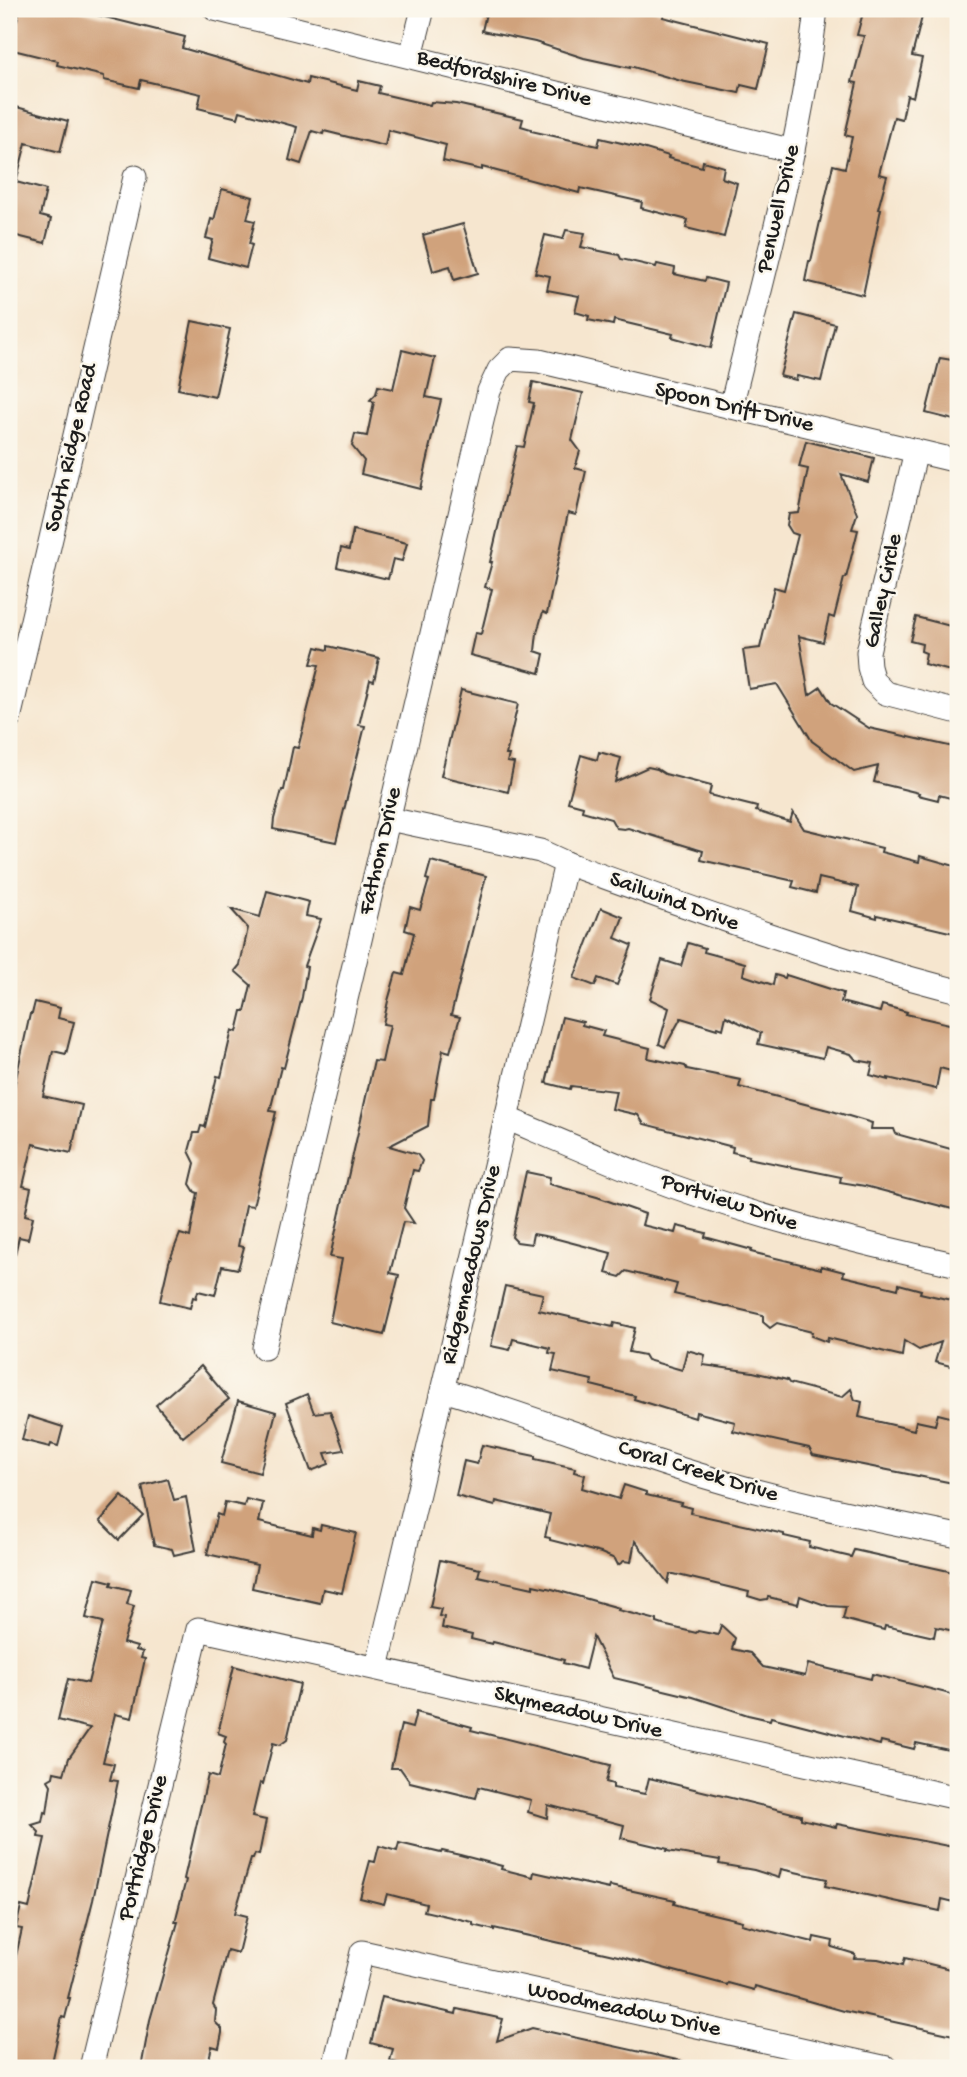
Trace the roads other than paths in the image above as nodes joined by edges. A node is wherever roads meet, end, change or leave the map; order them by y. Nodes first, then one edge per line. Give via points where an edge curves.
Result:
1 (215, 9) edge
2 (423, 9) edge
3 (816, 9) edge
4 (411, 55) junction
5 (793, 151) junction
6 (135, 177) dead end
7 (510, 359) joint
8 (731, 407) junction
9 (916, 451) junction
10 (958, 461) edge
11 (958, 712) edge
12 (9, 719) edge
13 (389, 819) junction
14 (566, 863) junction
15 (958, 990) edge
16 (506, 1118) junction
17 (958, 1265) edge
18 (264, 1349) dead end
19 (443, 1390) junction
20 (958, 1536) edge
21 (198, 1629) joint
22 (377, 1668) junction
23 (958, 1798) edge
24 (91, 2068) edge
25 (334, 2068) edge
26 (887, 2068) edge

1 - 4 street, Bedfordshire Drive
2 - 4 street
3 - 5 street, Penwell Drive
4 - 5 street, Bedfordshire Drive
5 - 8 street, Penwell Drive
6 - 12 street, South Ridge Road
7 - 8 street, Spoon Drift Drive via 539,361
7 - 13 street, Fathom Drive via 489,391
8 - 9 street, Spoon Drift Drive
9 - 10 street, Spoon Drift Drive
9 - 11 street, Galley Circle via 875,621 869,667 873,681 885,693
13 - 14 street, Sailwind Drive via 540,851
13 - 18 street, Fathom Drive
14 - 15 street, Sailwind Drive via 794,944
14 - 16 street, Ridgemeadows Drive
16 - 17 street, Portview Drive via 641,1174 718,1200 870,1245
16 - 19 street, Ridgemeadows Drive
19 - 20 street, Coral Creek Drive via 750,1490
19 - 22 street, Ridgemeadows Drive
21 - 22 street, Skymeadow Drive
21 - 24 street, Portridge Drive
22 - 23 street, Skymeadow Drive
25 - 26 street, Woodmeadow Drive via 362,1952

